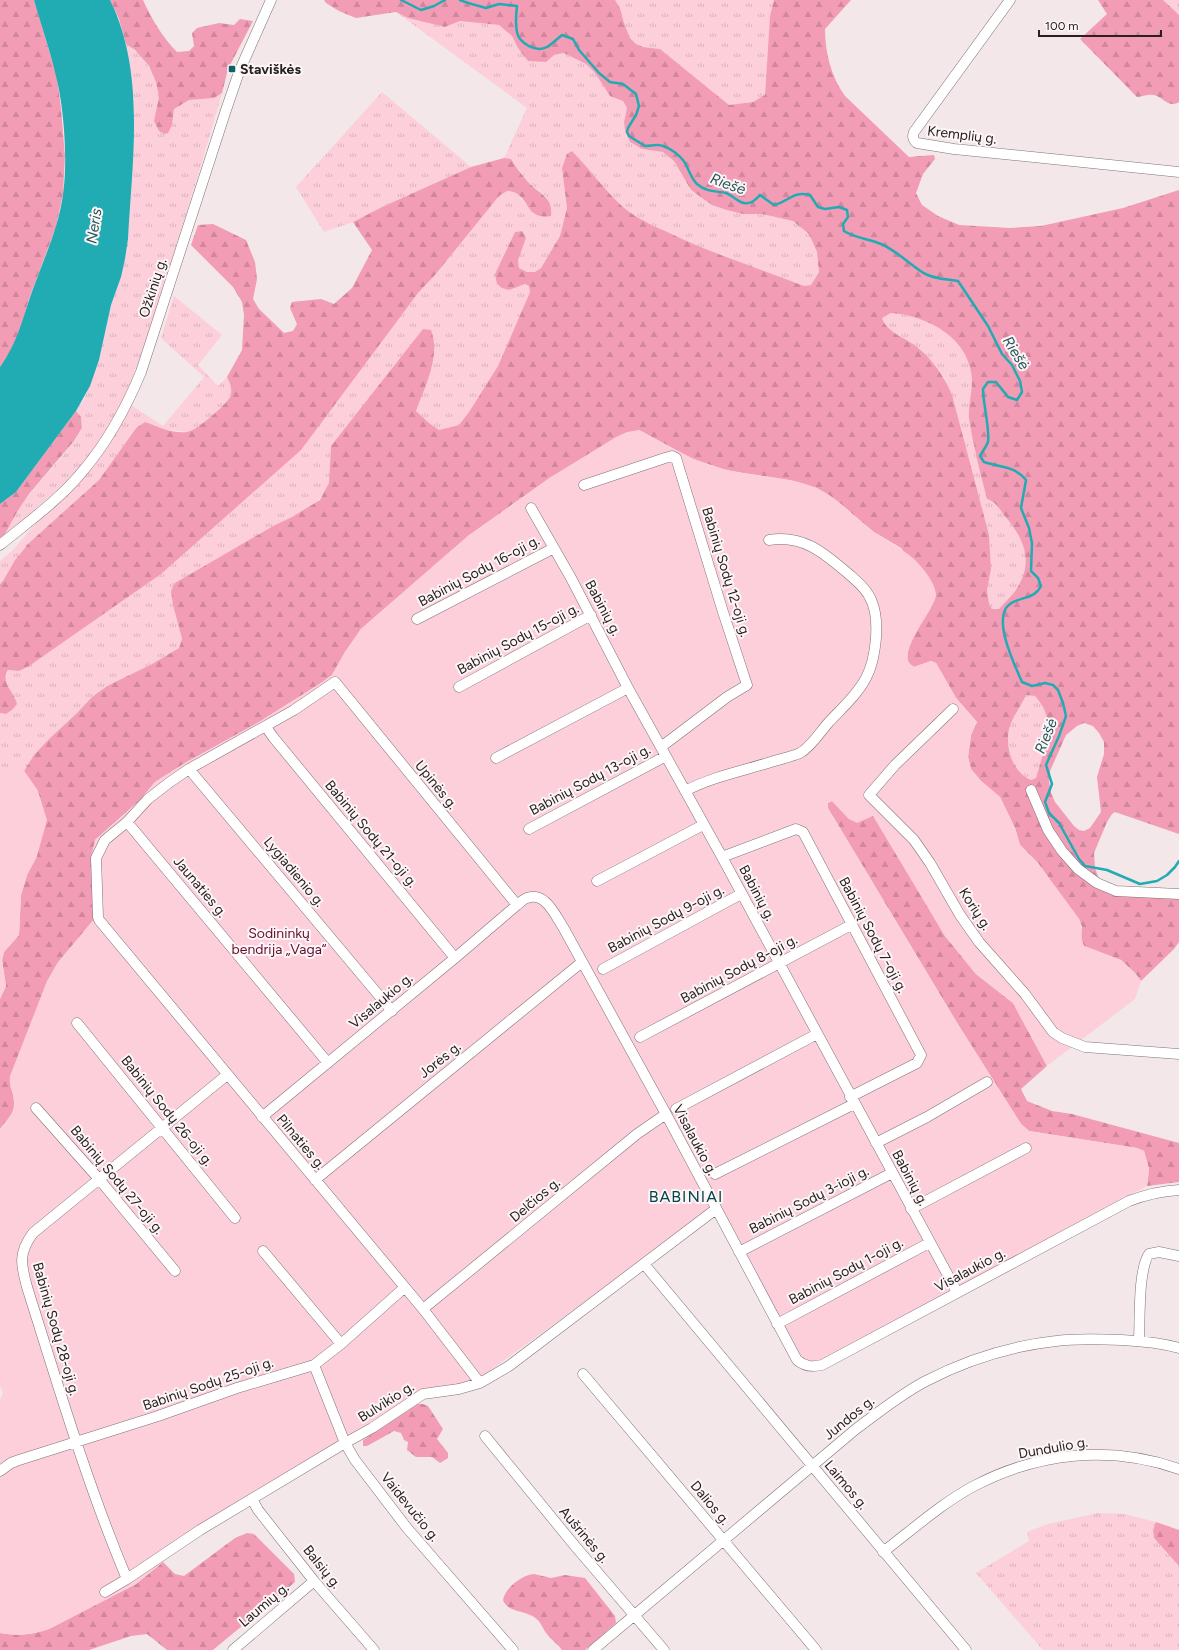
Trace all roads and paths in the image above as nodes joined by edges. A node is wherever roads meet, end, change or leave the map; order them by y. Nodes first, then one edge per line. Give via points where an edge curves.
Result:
1 (271, 0) edge
2 (1010, 0) edge
3 (1179, 172) edge
4 (584, 485) dead end
5 (531, 508) dead end
6 (769, 540) dead end
7 (0, 545) edge
8 (554, 548) junction
9 (591, 615) junction
10 (418, 619) dead end
11 (459, 687) dead end
12 (628, 688) junction
13 (953, 709) dead end
14 (266, 726) junction
15 (663, 751) junction
16 (496, 758) dead end
17 (189, 769) junction
18 (1031, 790) dead end
19 (685, 791) junction
20 (127, 822) junction
21 (703, 825) junction
22 (528, 829) dead end
23 (722, 857) junction
24 (597, 882) dead end
25 (742, 894) junction
26 (1179, 894) edge
27 (517, 905) junction
28 (851, 925) junction
29 (455, 958) junction
30 (582, 962) junction
31 (779, 964) junction
32 (603, 969) dead end
33 (392, 1011) junction
34 (77, 1023) dead end
35 (817, 1034) junction
36 (640, 1037) dead end
37 (1179, 1054) edge
38 (328, 1063) junction
39 (227, 1075) junction
40 (987, 1082) dead end
41 (852, 1100) junction
42 (36, 1108) dead end
43 (676, 1109) dead end
44 (666, 1114) junction
45 (262, 1117) junction
46 (162, 1128) junction
47 (876, 1143) junction
48 (1026, 1148) dead end
49 (892, 1173) junction
50 (715, 1174) dead end
51 (99, 1179) junction
52 (315, 1180) junction
53 (1179, 1190) edge
54 (716, 1209) junction
55 (911, 1209) junction
56 (235, 1218) dead end
57 (929, 1243) junction
58 (264, 1251) dead end
59 (739, 1252) junction
60 (1179, 1256) edge
61 (644, 1264) junction
62 (175, 1271) dead end
63 (404, 1288) junction
64 (957, 1292) junction
65 (423, 1309) junction
66 (777, 1324) junction
67 (1139, 1341) junction
68 (341, 1344) junction
69 (1179, 1348) edge
70 (314, 1365) junction
71 (583, 1374) dead end
72 (480, 1383) junction
73 (485, 1436) dead end
74 (76, 1443) junction
75 (345, 1443) junction
76 (812, 1466) junction
77 (1179, 1468) edge
78 (0, 1471) edge
79 (252, 1499) junction
80 (723, 1540) junction
81 (884, 1552) junction
82 (127, 1579) junction
83 (314, 1581) junction
84 (105, 1592) dead end
85 (635, 1615) junction
86 (233, 1650) edge
87 (374, 1650) edge
88 (513, 1650) edge
89 (593, 1650) edge
90 (664, 1650) edge
91 (816, 1650) edge
92 (966, 1650) edge

1 - 7 street, Ožkinių g. via 239,72 141,372 125,407 98,452 81,473
2 - 3 street, Kremplių g. via 914,132 914,141 954,148
4 - 15 street, Babinių Sodų 12-oji g. via 664,458 676,458 747,685 727,697
5 - 8 street, Babinių g.
6 - 19 street via 787,538 809,545 820,551 863,587 872,602 876,624 873,662 866,679 852,698 801,752
8 - 9 street, Babinių g.
8 - 10 street, Babinių Sodų 16-oji g.
9 - 11 street, Babinių Sodų 15-oji g.
9 - 12 street, Babinių g.
12 - 15 street, Babinių g.
12 - 16 street
13 - 37 street, Korių g. via 895,765 869,795 914,840 979,942 1025,994 1053,1032 1085,1047
14 - 17 street
14 - 27 street, Upinės g. via 334,682
14 - 29 street, Babinių Sodų 21-oji g. via 278,744
15 - 19 street, Babinių g.
15 - 22 street, Babinių Sodų 13-oji g.
17 - 20 street via 148,799
17 - 33 street, Lygiadienio g.
18 - 26 street via 1048,830 1062,851 1078,869 1096,883 1116,892
19 - 21 street, Babinių g.
20 - 38 street, Jaunaties g.
20 - 39 street, Pilnaties g. via 105,840 96,858 99,920
21 - 23 street, Babinių g.
21 - 24 street
23 - 25 street, Babinių g.
23 - 28 street, Babinių Sodų 7-oji g. via 800,829
25 - 31 street, Babinių g.
25 - 32 street, Babinių Sodų 9-oji g.
27 - 29 street, Visalaukio g.
27 - 30 street, Visalaukio g. via 527,898 534,897 546,902
28 - 31 street, Babinių Sodų 8-oji g.
28 - 41 street, Babinių Sodų 7-oji g. via 921,1055 917,1063
29 - 33 street, Visalaukio g.
30 - 44 street, Visalaukio g.
30 - 52 street, Jorės g.
31 - 35 street, Babinių g.
31 - 36 street, Babinių Sodų 8-oji g.
33 - 38 street, Visalaukio g.
34 - 46 street, Babinių Sodų 26-oji g.
35 - 41 street, Babinių g.
35 - 43 street
38 - 45 street, Visalaukio g.
39 - 45 street, Pilnaties g.
39 - 46 street, Babinių Sodų 28-oji g.
40 - 47 street
41 - 47 street, Babinių g.
41 - 50 street
42 - 51 street, Babinių Sodų 27-oji g.
44 - 54 street, Visalaukio g.
44 - 65 street, Delčios g. via 620,1147
45 - 52 street, Pilnaties g.
46 - 51 street, Babinių Sodų 28-oji g.
46 - 56 street, Babinių Sodų 26-oji g.
47 - 49 street, Babinių g.
48 - 55 street
49 - 55 street, Babinių g.
49 - 59 street, Babinių Sodų 3-ioji g.
51 - 62 street, Babinių Sodų 27-oji g.
51 - 74 street, Babinių Sodų 28-oji g. via 33,1233 21,1255 27,1287
52 - 63 street, Pilnaties g.
53 - 64 street, Visalaukio g. via 1148,1194 1129,1201
54 - 59 street, Visalaukio g.
54 - 61 street, Bulvikio g.
55 - 57 street, Babinių g.
57 - 64 street, Babinių g.
57 - 66 street, Babinių Sodų 1-oji g.
58 - 68 street
59 - 66 street, Visalaukio g.
60 - 67 street via 1159,1252 1149,1254 1145,1259 1142,1271
61 - 72 street, Bulvikio g. via 509,1366
61 - 76 street, Laimos g.
63 - 65 street, Pilnaties g.
63 - 68 street, Babinių Sodų 25-oji g.
64 - 66 street, Visalaukio g. via 815,1367 801,1364 797,1360
65 - 72 street, Pilnaties g.
67 - 69 street, Jundos g.
67 - 76 street, Jundos g. via 1056,1340 965,1363 908,1391 862,1424
68 - 70 street, Babinių Sodų 25-oji g.
70 - 74 street, Babinių Sodų 25-oji g. via 237,1388
70 - 75 street, Vaidevučio g.
71 - 80 street, Dalios g.
72 - 75 street, Bulvikio g. via 459,1390 423,1394
73 - 85 street, Aušrinės g. via 574,1546
74 - 78 street, Babinių Sodų 25-oji g. via 10,1463
74 - 82 street, Babinių Sodų 28-oji g. via 107,1532
75 - 79 street, Bulvikio g.
75 - 88 street, Vaidevučio g. via 407,1528
76 - 80 street, Jundos g.
76 - 81 street, Laimos g.
77 - 81 street, Dundulio g. via 1134,1456 1098,1454 1040,1461 1019,1467 973,1487
79 - 82 street, Bulvikio g.
79 - 83 street, Balsių g.
80 - 85 street, Jundos g.
80 - 91 street, Dalios g.
81 - 92 street, Laimos g.
82 - 84 street, Bulvikio g.
83 - 86 street, Laumių g.
83 - 87 street, Balsių g.
85 - 89 street, Jundos g.
85 - 90 street, Aušrinės g.

